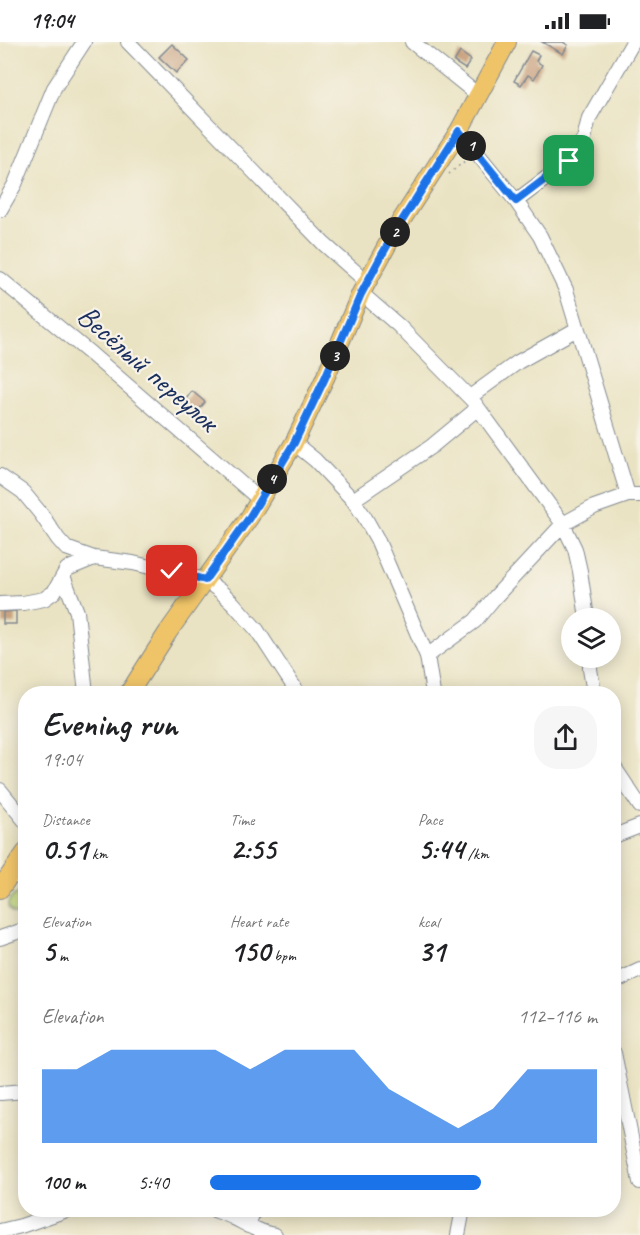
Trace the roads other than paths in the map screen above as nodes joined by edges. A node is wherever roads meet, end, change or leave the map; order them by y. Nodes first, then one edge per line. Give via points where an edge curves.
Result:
1 (84, 42) edge
2 (128, 42) edge
3 (412, 42) edge
4 (507, 42) edge
5 (633, 42) edge
6 (478, 95) junction
7 (459, 131) junction
8 (516, 201) junction
9 (0, 210) edge
10 (0, 279) edge
11 (364, 288) junction
12 (577, 329) junction
13 (474, 403) junction
14 (294, 443) junction
15 (0, 476) edge
16 (634, 495) edge
17 (259, 499) junction
18 (353, 500) junction
19 (563, 524) junction
20 (66, 548) junction
21 (94, 558) junction
22 (65, 573) junction
23 (205, 580) junction
24 (0, 604) edge
25 (586, 608) edge
26 (428, 656) junction
27 (590, 668) edge
28 (85, 686) edge
29 (134, 686) edge
30 (293, 686) edge
31 (432, 686) edge
32 (593, 686) edge
33 (621, 778) edge
34 (0, 790) edge
35 (640, 806) edge
36 (18, 812) edge
37 (640, 826) edge
38 (621, 833) edge
39 (18, 879) edge
40 (0, 889) edge
41 (18, 932) edge
42 (0, 938) edge
43 (640, 970) edge
44 (621, 979) edge
45 (621, 1088) edge
46 (18, 1092) edge
47 (0, 1093) edge
48 (640, 1182) edge
49 (47, 1217) edge
50 (233, 1217) edge
51 (251, 1217) edge
52 (461, 1217) edge
53 (248, 1226) junction
54 (0, 1230) edge
55 (275, 1235) edge
56 (458, 1235) edge

1 - 9 street via 54,88 15,184
2 - 11 street
3 - 6 street
4 - 6 main road
5 - 8 street via 569,161
6 - 7 main road
7 - 8 street
7 - 11 main road
8 - 12 street via 540,236 566,290
10 - 17 street, Весёлый переулок
11 - 13 street
11 - 14 main road
12 - 13 street via 518,362
12 - 16 street
13 - 18 street via 432,446
13 - 19 street
14 - 17 main road
14 - 18 street
15 - 20 street via 23,492
16 - 19 street via 594,507
17 - 23 main road
18 - 26 street via 377,539
19 - 25 street via 575,549
19 - 26 street via 475,621
20 - 21 street
20 - 22 street
21 - 22 street
21 - 23 street
22 - 24 street via 54,592 44,598
22 - 28 street via 77,612
23 - 29 main road
23 - 30 street via 257,630
26 - 31 street
27 - 32 street
33 - 35 street
34 - 36 street
37 - 38 street
39 - 40 main road
41 - 42 street
43 - 44 street
45 - 48 street
46 - 47 street
49 - 54 street
50 - 53 street
51 - 53 street
52 - 56 street
53 - 55 street

